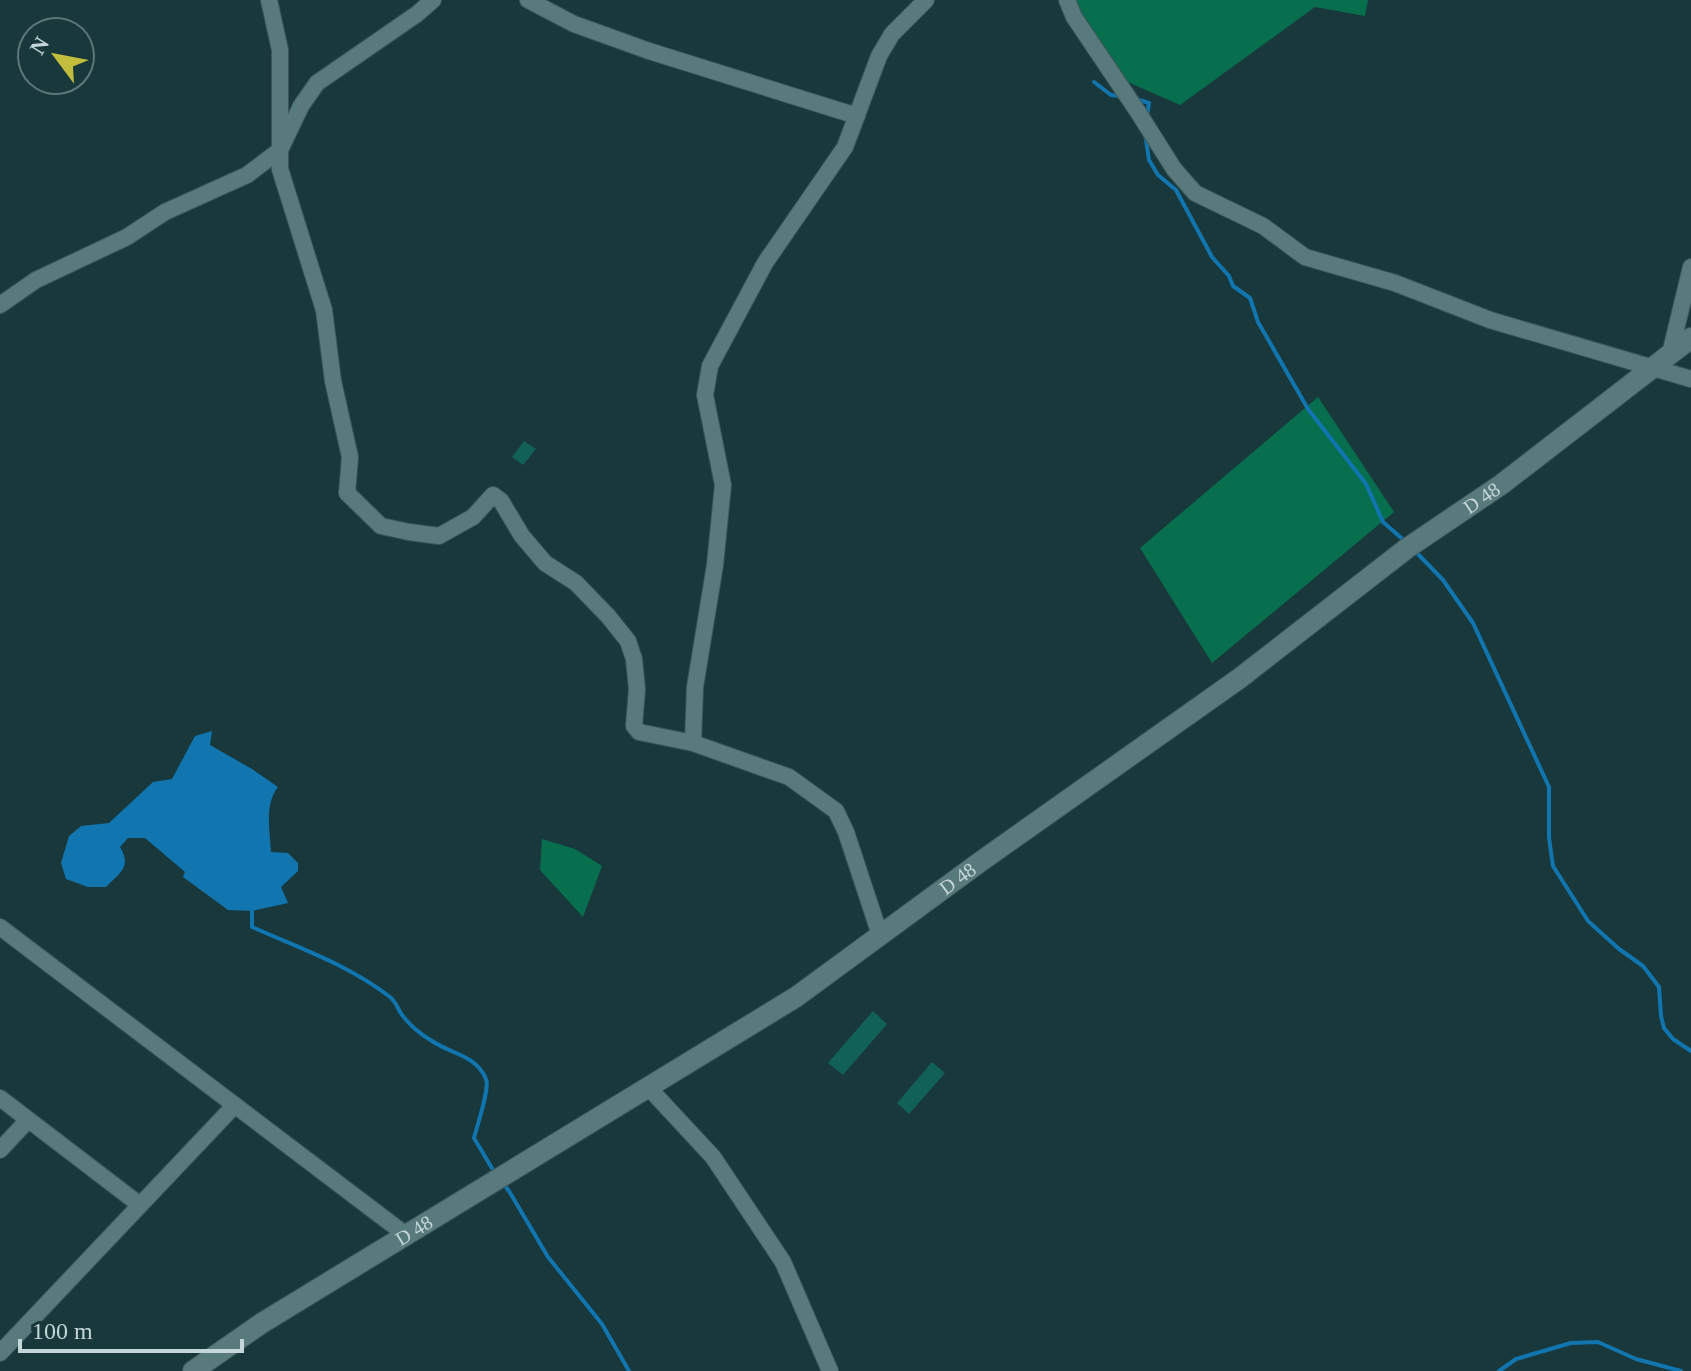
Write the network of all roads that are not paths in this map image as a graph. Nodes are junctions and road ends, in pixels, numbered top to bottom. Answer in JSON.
{"nodes":[{"id":1,"x":269,"y":0,"type":"edge"},
{"id":2,"x":433,"y":0,"type":"edge"},
{"id":3,"x":528,"y":0,"type":"edge"},
{"id":4,"x":926,"y":0,"type":"edge"},
{"id":5,"x":1067,"y":0,"type":"edge"},
{"id":6,"x":857,"y":116,"type":"junction"},
{"id":7,"x":280,"y":150,"type":"junction"},
{"id":8,"x":1691,"y":267,"type":"edge"},
{"id":9,"x":0,"y":305,"type":"edge"},
{"id":10,"x":1691,"y":338,"type":"edge"},
{"id":11,"x":1670,"y":354,"type":"junction"},
{"id":12,"x":1653,"y":367,"type":"junction"},
{"id":13,"x":1691,"y":379,"type":"edge"},
{"id":14,"x":693,"y":743,"type":"junction"},
{"id":15,"x":3,"y":934,"type":"edge"},
{"id":16,"x":880,"y":935,"type":"junction"},
{"id":17,"x":648,"y":1087,"type":"junction"},
{"id":18,"x":0,"y":1098,"type":"edge"},
{"id":19,"x":235,"y":1105,"type":"junction"},
{"id":20,"x":28,"y":1120,"type":"junction"},
{"id":21,"x":0,"y":1150,"type":"edge"},
{"id":22,"x":140,"y":1205,"type":"junction"},
{"id":23,"x":406,"y":1235,"type":"junction"},
{"id":24,"x":0,"y":1353,"type":"edge"},
{"id":25,"x":193,"y":1371,"type":"edge"},
{"id":26,"x":830,"y":1371,"type":"edge"}],
"edges":[{"from":1,"to":7,"type":"street"},
{"from":2,"to":7,"type":"street"},
{"from":3,"to":6,"type":"street"},
{"from":4,"to":6,"type":"street"},
{"from":5,"to":12,"type":"street"},
{"from":6,"to":14,"type":"street"},
{"from":7,"to":9,"type":"street"},
{"from":7,"to":14,"type":"street"},
{"from":8,"to":11,"type":"street"},
{"from":10,"to":11,"type":"street","name":"D 48"},
{"from":11,"to":12,"type":"street","name":"D 48"},
{"from":12,"to":13,"type":"street"},
{"from":12,"to":16,"type":"street","name":"D 48"},
{"from":14,"to":16,"type":"street"},
{"from":15,"to":19,"type":"street"},
{"from":16,"to":17,"type":"street","name":"D 48"},
{"from":17,"to":23,"type":"street","name":"D 48"},
{"from":17,"to":26,"type":"street"},
{"from":18,"to":20,"type":"street"},
{"from":19,"to":22,"type":"street"},
{"from":19,"to":23,"type":"street"},
{"from":20,"to":21,"type":"street"},
{"from":20,"to":22,"type":"street"},
{"from":22,"to":24,"type":"street"},
{"from":23,"to":25,"type":"street","name":"D 48"}]}
